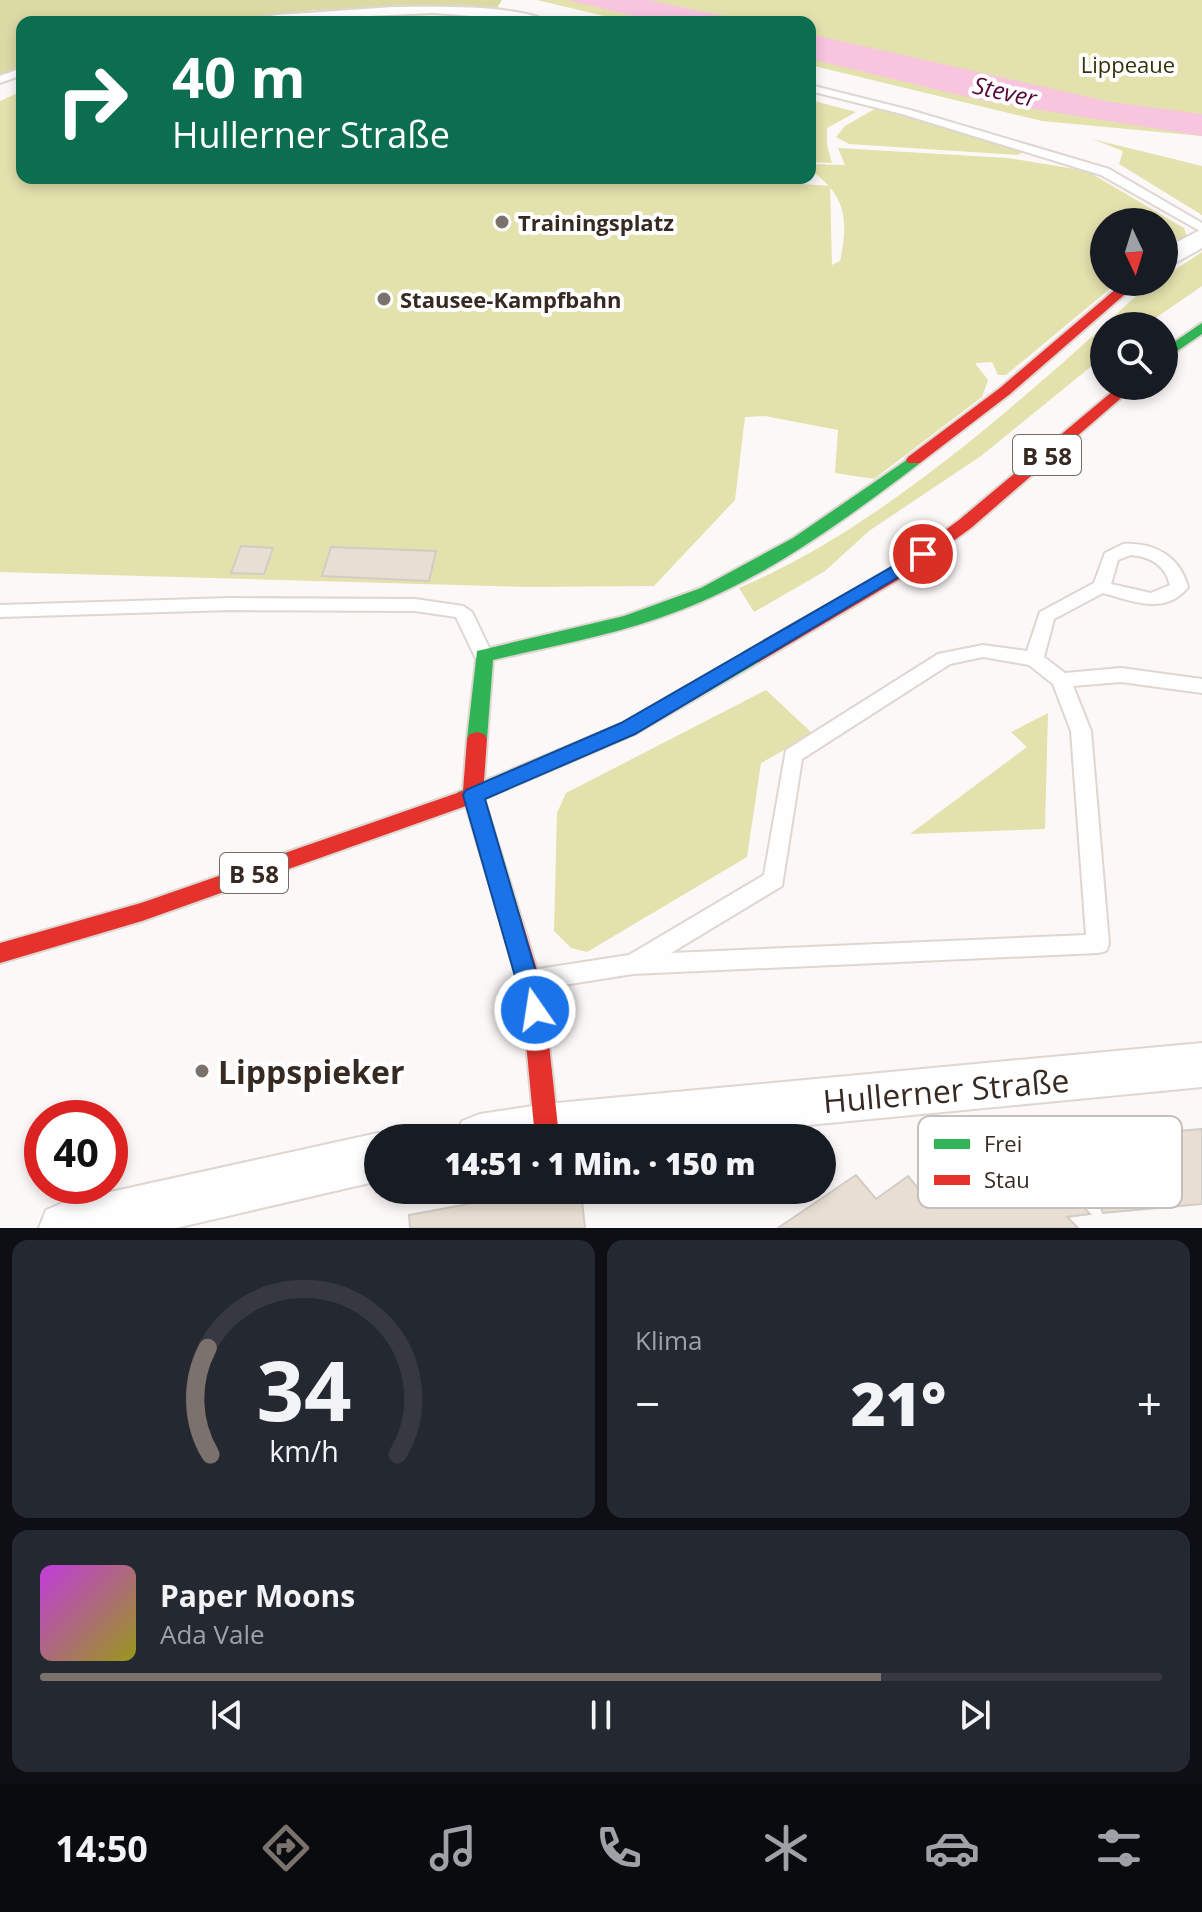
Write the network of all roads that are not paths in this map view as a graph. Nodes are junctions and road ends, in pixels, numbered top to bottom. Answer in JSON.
{"nodes":[{"id":1,"x":308,"y":16,"type":"edge"},
{"id":2,"x":519,"y":16,"type":"edge"},
{"id":3,"x":816,"y":90,"type":"edge"},
{"id":4,"x":1202,"y":228,"type":"edge"},
{"id":5,"x":1202,"y":237,"type":"edge"},
{"id":6,"x":1178,"y":252,"type":"edge"},
{"id":7,"x":1116,"y":296,"type":"edge"},
{"id":8,"x":1202,"y":327,"type":"edge"},
{"id":9,"x":1178,"y":345,"type":"edge"},
{"id":10,"x":1111,"y":400,"type":"edge"},
{"id":11,"x":1101,"y":587,"type":"dead end"},
{"id":12,"x":0,"y":611,"type":"edge"},
{"id":13,"x":484,"y":656,"type":"junction"},
{"id":14,"x":1034,"y":659,"type":"junction"},
{"id":15,"x":1061,"y":680,"type":"junction"},
{"id":16,"x":1202,"y":686,"type":"edge"},
{"id":17,"x":473,"y":795,"type":"junction"},
{"id":18,"x":0,"y":953,"type":"edge"},
{"id":19,"x":633,"y":964,"type":"junction"},
{"id":20,"x":529,"y":981,"type":"junction"},
{"id":21,"x":1202,"y":1065,"type":"edge"},
{"id":22,"x":546,"y":1124,"type":"edge"},
{"id":23,"x":578,"y":1124,"type":"edge"},
{"id":24,"x":364,"y":1160,"type":"edge"},
{"id":25,"x":65,"y":1228,"type":"edge"}],
"edges":[{"from":1,"to":2,"type":"lane"},
{"from":3,"to":4,"type":"lane"},
{"from":5,"to":6,"type":"street"},
{"from":7,"to":13,"type":"street"},
{"from":8,"to":9,"type":"street"},
{"from":10,"to":17,"type":"street","number":"B 58"},
{"from":11,"to":14,"type":"lane"},
{"from":12,"to":13,"type":"lane"},
{"from":13,"to":17,"type":"street"},
{"from":14,"to":15,"type":"lane"},
{"from":14,"to":19,"type":"lane"},
{"from":15,"to":16,"type":"lane"},
{"from":15,"to":19,"type":"lane"},
{"from":17,"to":18,"type":"street","number":"B 58"},
{"from":17,"to":20,"type":"street"},
{"from":19,"to":20,"type":"lane"},
{"from":20,"to":22,"type":"street"},
{"from":21,"to":23,"type":"street","name":"Hullerner Straße"},
{"from":24,"to":25,"type":"street"}]}
